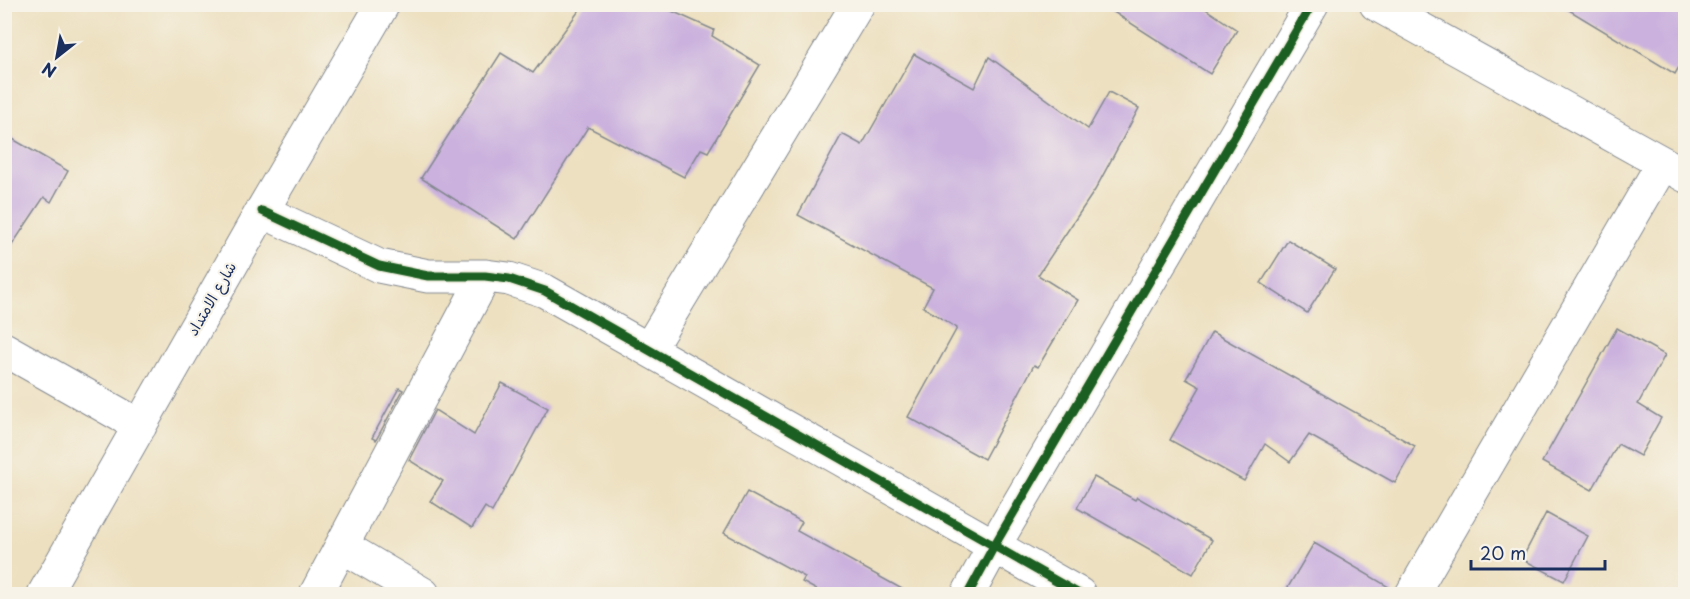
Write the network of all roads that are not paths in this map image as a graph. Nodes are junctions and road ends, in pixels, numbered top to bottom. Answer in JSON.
{"nodes":[{"id":1,"x":383,"y":4,"type":"edge"},
{"id":2,"x":858,"y":4,"type":"edge"},
{"id":3,"x":1312,"y":4,"type":"edge"},
{"id":4,"x":1376,"y":4,"type":"edge"},
{"id":5,"x":1674,"y":169,"type":"edge"},
{"id":6,"x":262,"y":211,"type":"junction"},
{"id":7,"x":485,"y":276,"type":"junction"},
{"id":8,"x":4,"y":349,"type":"edge"},
{"id":9,"x":649,"y":349,"type":"junction"},
{"id":10,"x":140,"y":426,"type":"junction"},
{"id":11,"x":342,"y":546,"type":"junction"},
{"id":12,"x":994,"y":546,"type":"junction"},
{"id":13,"x":44,"y":594,"type":"edge"},
{"id":14,"x":316,"y":594,"type":"edge"},
{"id":15,"x":423,"y":594,"type":"edge"},
{"id":16,"x":968,"y":594,"type":"edge"},
{"id":17,"x":1079,"y":594,"type":"edge"},
{"id":18,"x":1412,"y":594,"type":"edge"}],
"edges":[{"from":1,"to":6,"type":"street","name":"شارع الامتداد"},
{"from":2,"to":9,"type":"street"},
{"from":3,"to":12,"type":"street"},
{"from":4,"to":5,"type":"street"},
{"from":5,"to":18,"type":"street"},
{"from":6,"to":7,"type":"street"},
{"from":6,"to":10,"type":"street","name":"شارع الامتداد"},
{"from":7,"to":9,"type":"street"},
{"from":7,"to":11,"type":"street"},
{"from":8,"to":10,"type":"street"},
{"from":9,"to":12,"type":"street"},
{"from":10,"to":13,"type":"street","name":"شارع الامتداد"},
{"from":11,"to":14,"type":"street"},
{"from":11,"to":15,"type":"street"},
{"from":12,"to":16,"type":"street"},
{"from":12,"to":17,"type":"street"}]}
